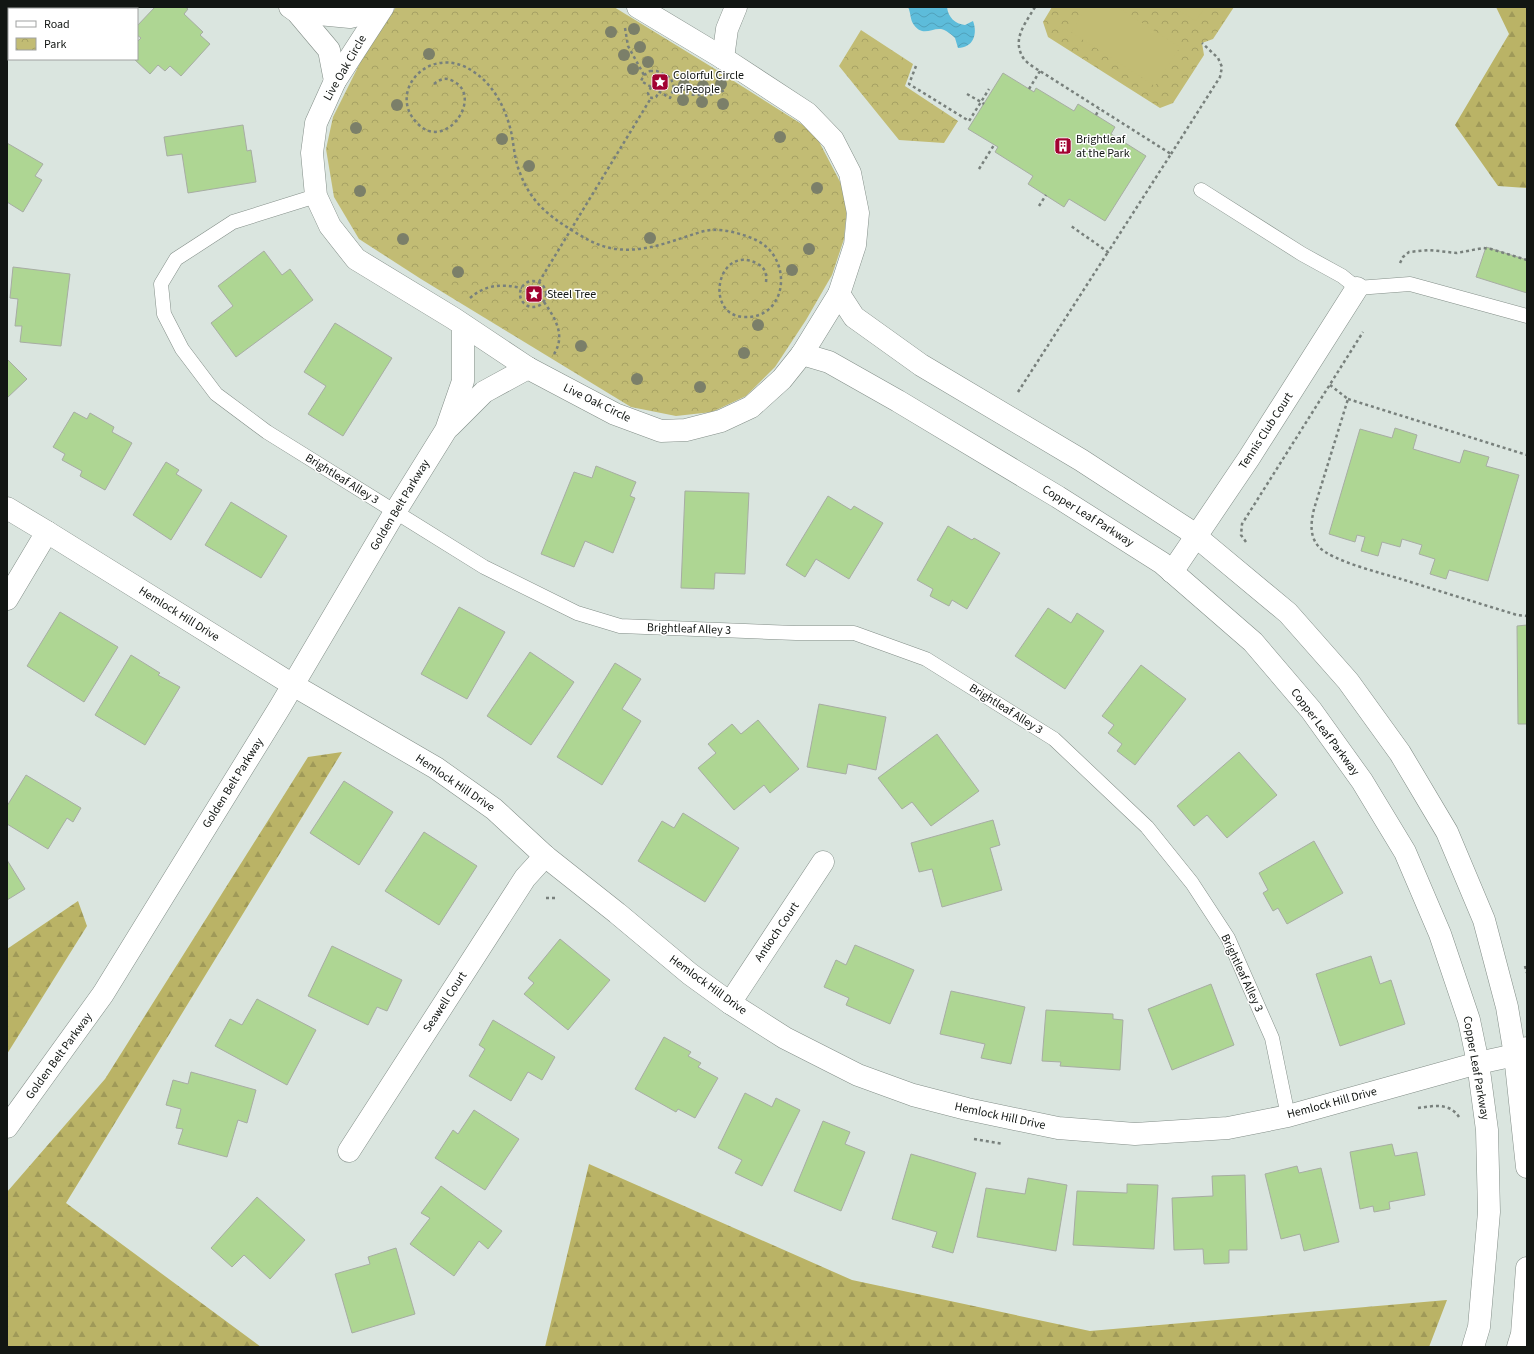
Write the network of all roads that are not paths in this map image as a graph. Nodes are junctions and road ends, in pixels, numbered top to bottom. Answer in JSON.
{"nodes":[{"id":1,"x":736,"y":7,"type":"edge"},
{"id":2,"x":293,"y":9,"type":"edge"},
{"id":3,"x":381,"y":9,"type":"edge"},
{"id":4,"x":648,"y":9,"type":"edge"},
{"id":5,"x":723,"y":58,"type":"junction"},
{"id":6,"x":335,"y":81,"type":"junction"},
{"id":7,"x":1201,"y":190,"type":"dead end"},
{"id":8,"x":316,"y":196,"type":"junction"},
{"id":9,"x":1357,"y":288,"type":"junction"},
{"id":10,"x":839,"y":294,"type":"junction"},
{"id":11,"x":1527,"y":316,"type":"edge"},
{"id":12,"x":463,"y":326,"type":"junction"},
{"id":13,"x":802,"y":354,"type":"junction"},
{"id":14,"x":528,"y":368,"type":"junction"},
{"id":15,"x":446,"y":430,"type":"junction"},
{"id":16,"x":7,"y":508,"type":"edge"},
{"id":17,"x":395,"y":512,"type":"junction"},
{"id":18,"x":47,"y":532,"type":"junction"},
{"id":19,"x":1197,"y":537,"type":"junction"},
{"id":20,"x":1172,"y":572,"type":"junction"},
{"id":21,"x":7,"y":599,"type":"edge"},
{"id":22,"x":293,"y":685,"type":"junction"},
{"id":23,"x":545,"y":856,"type":"junction"},
{"id":24,"x":823,"y":862,"type":"dead end"},
{"id":25,"x":730,"y":1003,"type":"junction"},
{"id":26,"x":1523,"y":1054,"type":"edge"},
{"id":27,"x":1478,"y":1063,"type":"junction"},
{"id":28,"x":1288,"y":1116,"type":"junction"},
{"id":29,"x":7,"y":1127,"type":"edge"},
{"id":30,"x":349,"y":1151,"type":"dead end"},
{"id":31,"x":1527,"y":1167,"type":"edge"},
{"id":32,"x":1527,"y":1268,"type":"edge"},
{"id":33,"x":1473,"y":1347,"type":"edge"},
{"id":34,"x":1518,"y":1347,"type":"edge"}],
"edges":[{"from":1,"to":5,"type":"street"},
{"from":2,"to":3,"type":"street"},
{"from":2,"to":6,"type":"street"},
{"from":3,"to":6,"type":"street","name":"Live Oak Circle"},
{"from":4,"to":5,"type":"street","name":"Live Oak Circle"},
{"from":5,"to":10,"type":"street","name":"Live Oak Circle"},
{"from":6,"to":8,"type":"street","name":"Live Oak Circle"},
{"from":7,"to":9,"type":"lane"},
{"from":8,"to":12,"type":"street","name":"Live Oak Circle"},
{"from":8,"to":17,"type":"lane","name":"Brightleaf Alley 3"},
{"from":9,"to":11,"type":"lane"},
{"from":9,"to":19,"type":"street","name":"Tennis Club Court"},
{"from":10,"to":13,"type":"street","name":"Live Oak Circle"},
{"from":10,"to":19,"type":"street"},
{"from":12,"to":14,"type":"street","name":"Live Oak Circle"},
{"from":12,"to":15,"type":"street","name":"Golden Belt Parkway"},
{"from":13,"to":14,"type":"street","name":"Live Oak Circle"},
{"from":13,"to":20,"type":"street","name":"Copper Leaf Parkway"},
{"from":14,"to":15,"type":"street","name":"Golden Belt Parkway"},
{"from":15,"to":17,"type":"street","name":"Golden Belt Parkway"},
{"from":16,"to":18,"type":"street","name":"Hemlock Hill Drive"},
{"from":17,"to":22,"type":"street","name":"Golden Belt Parkway"},
{"from":17,"to":28,"type":"lane","name":"Brightleaf Alley 3"},
{"from":18,"to":21,"type":"street"},
{"from":18,"to":22,"type":"street","name":"Hemlock Hill Drive"},
{"from":19,"to":20,"type":"street","name":"Tennis Club Court"},
{"from":19,"to":26,"type":"street"},
{"from":20,"to":27,"type":"street","name":"Copper Leaf Parkway"},
{"from":22,"to":23,"type":"street","name":"Hemlock Hill Drive"},
{"from":22,"to":29,"type":"street","name":"Golden Belt Parkway"},
{"from":23,"to":25,"type":"street","name":"Hemlock Hill Drive"},
{"from":23,"to":30,"type":"street","name":"Seawell Court"},
{"from":24,"to":25,"type":"street","name":"Antioch Court"},
{"from":25,"to":28,"type":"street","name":"Hemlock Hill Drive"},
{"from":26,"to":27,"type":"street","name":"Hemlock Hill Drive"},
{"from":26,"to":31,"type":"street"},
{"from":27,"to":28,"type":"street","name":"Hemlock Hill Drive"},
{"from":27,"to":33,"type":"street","name":"Copper Leaf Parkway"},
{"from":32,"to":34,"type":"street"}]}
